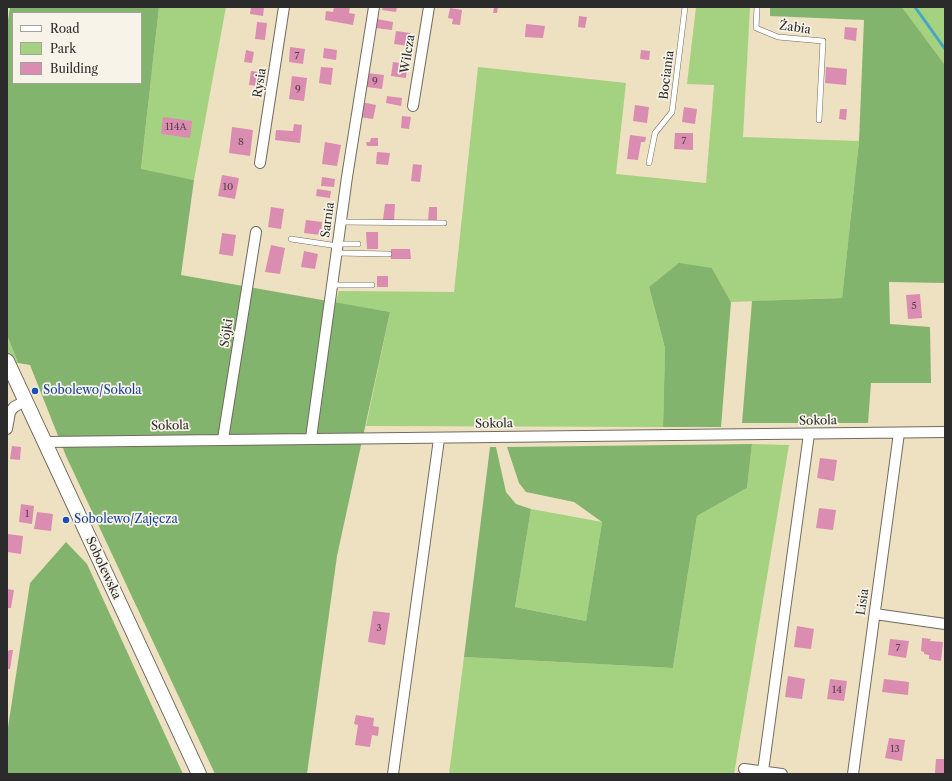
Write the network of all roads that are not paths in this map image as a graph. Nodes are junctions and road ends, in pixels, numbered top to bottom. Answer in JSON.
{"nodes":[{"id":1,"x":284,"y":7,"type":"edge"},
{"id":2,"x":374,"y":7,"type":"edge"},
{"id":3,"x":429,"y":7,"type":"edge"},
{"id":4,"x":685,"y":7,"type":"edge"},
{"id":5,"x":757,"y":7,"type":"edge"},
{"id":6,"x":413,"y":106,"type":"dead end"},
{"id":7,"x":819,"y":120,"type":"dead end"},
{"id":8,"x":260,"y":163,"type":"dead end"},
{"id":9,"x":649,"y":163,"type":"dead end"},
{"id":10,"x":341,"y":222,"type":"junction"},
{"id":11,"x":444,"y":223,"type":"dead end"},
{"id":12,"x":256,"y":232,"type":"dead end"},
{"id":13,"x":291,"y":239,"type":"dead end"},
{"id":14,"x":358,"y":244,"type":"dead end"},
{"id":15,"x":337,"y":248,"type":"junction"},
{"id":16,"x":389,"y":254,"type":"dead end"},
{"id":17,"x":332,"y":285,"type":"junction"},
{"id":18,"x":372,"y":285,"type":"dead end"},
{"id":19,"x":9,"y":370,"type":"edge"},
{"id":20,"x":25,"y":401,"type":"junction"},
{"id":21,"x":7,"y":429,"type":"edge"},
{"id":22,"x":945,"y":432,"type":"edge"},
{"id":23,"x":899,"y":433,"type":"junction"},
{"id":24,"x":809,"y":434,"type":"junction"},
{"id":25,"x":311,"y":438,"type":"junction"},
{"id":26,"x":223,"y":439,"type":"junction"},
{"id":27,"x":439,"y":439,"type":"junction"},
{"id":28,"x":44,"y":442,"type":"junction"},
{"id":29,"x":874,"y":614,"type":"junction"},
{"id":30,"x":945,"y":624,"type":"edge"},
{"id":31,"x":744,"y":769,"type":"dead end"},
{"id":32,"x":763,"y":771,"type":"junction"},
{"id":33,"x":199,"y":774,"type":"edge"},
{"id":34,"x":393,"y":774,"type":"edge"},
{"id":35,"x":782,"y":774,"type":"edge"},
{"id":36,"x":853,"y":774,"type":"edge"}],
"edges":[{"from":1,"to":8,"type":"street","name":"Rysia"},
{"from":2,"to":10,"type":"street","name":"Sarnia"},
{"from":3,"to":6,"type":"street","name":"Wilcza"},
{"from":4,"to":9,"type":"lane","name":"Bociania"},
{"from":5,"to":7,"type":"lane","name":"Żabia"},
{"from":10,"to":11,"type":"lane"},
{"from":10,"to":15,"type":"street","name":"Sarnia"},
{"from":12,"to":26,"type":"street","name":"Sójki"},
{"from":13,"to":15,"type":"lane"},
{"from":14,"to":15,"type":"lane"},
{"from":15,"to":16,"type":"lane"},
{"from":15,"to":17,"type":"street","name":"Sarnia"},
{"from":17,"to":18,"type":"lane"},
{"from":17,"to":25,"type":"street","name":"Sarnia"},
{"from":19,"to":20,"type":"street","name":"Sobolewska"},
{"from":20,"to":21,"type":"street"},
{"from":20,"to":28,"type":"street","name":"Sobolewska"},
{"from":22,"to":23,"type":"street","name":"Sokola"},
{"from":23,"to":24,"type":"street","name":"Sokola"},
{"from":23,"to":29,"type":"street","name":"Lisia"},
{"from":24,"to":27,"type":"street","name":"Sokola"},
{"from":24,"to":32,"type":"street"},
{"from":25,"to":26,"type":"street","name":"Sokola"},
{"from":25,"to":27,"type":"street","name":"Sokola"},
{"from":26,"to":28,"type":"street","name":"Sokola"},
{"from":27,"to":34,"type":"street"},
{"from":28,"to":33,"type":"street","name":"Sobolewska"},
{"from":29,"to":30,"type":"street"},
{"from":29,"to":36,"type":"street","name":"Lisia"},
{"from":31,"to":32,"type":"street"},
{"from":32,"to":35,"type":"street"}]}
